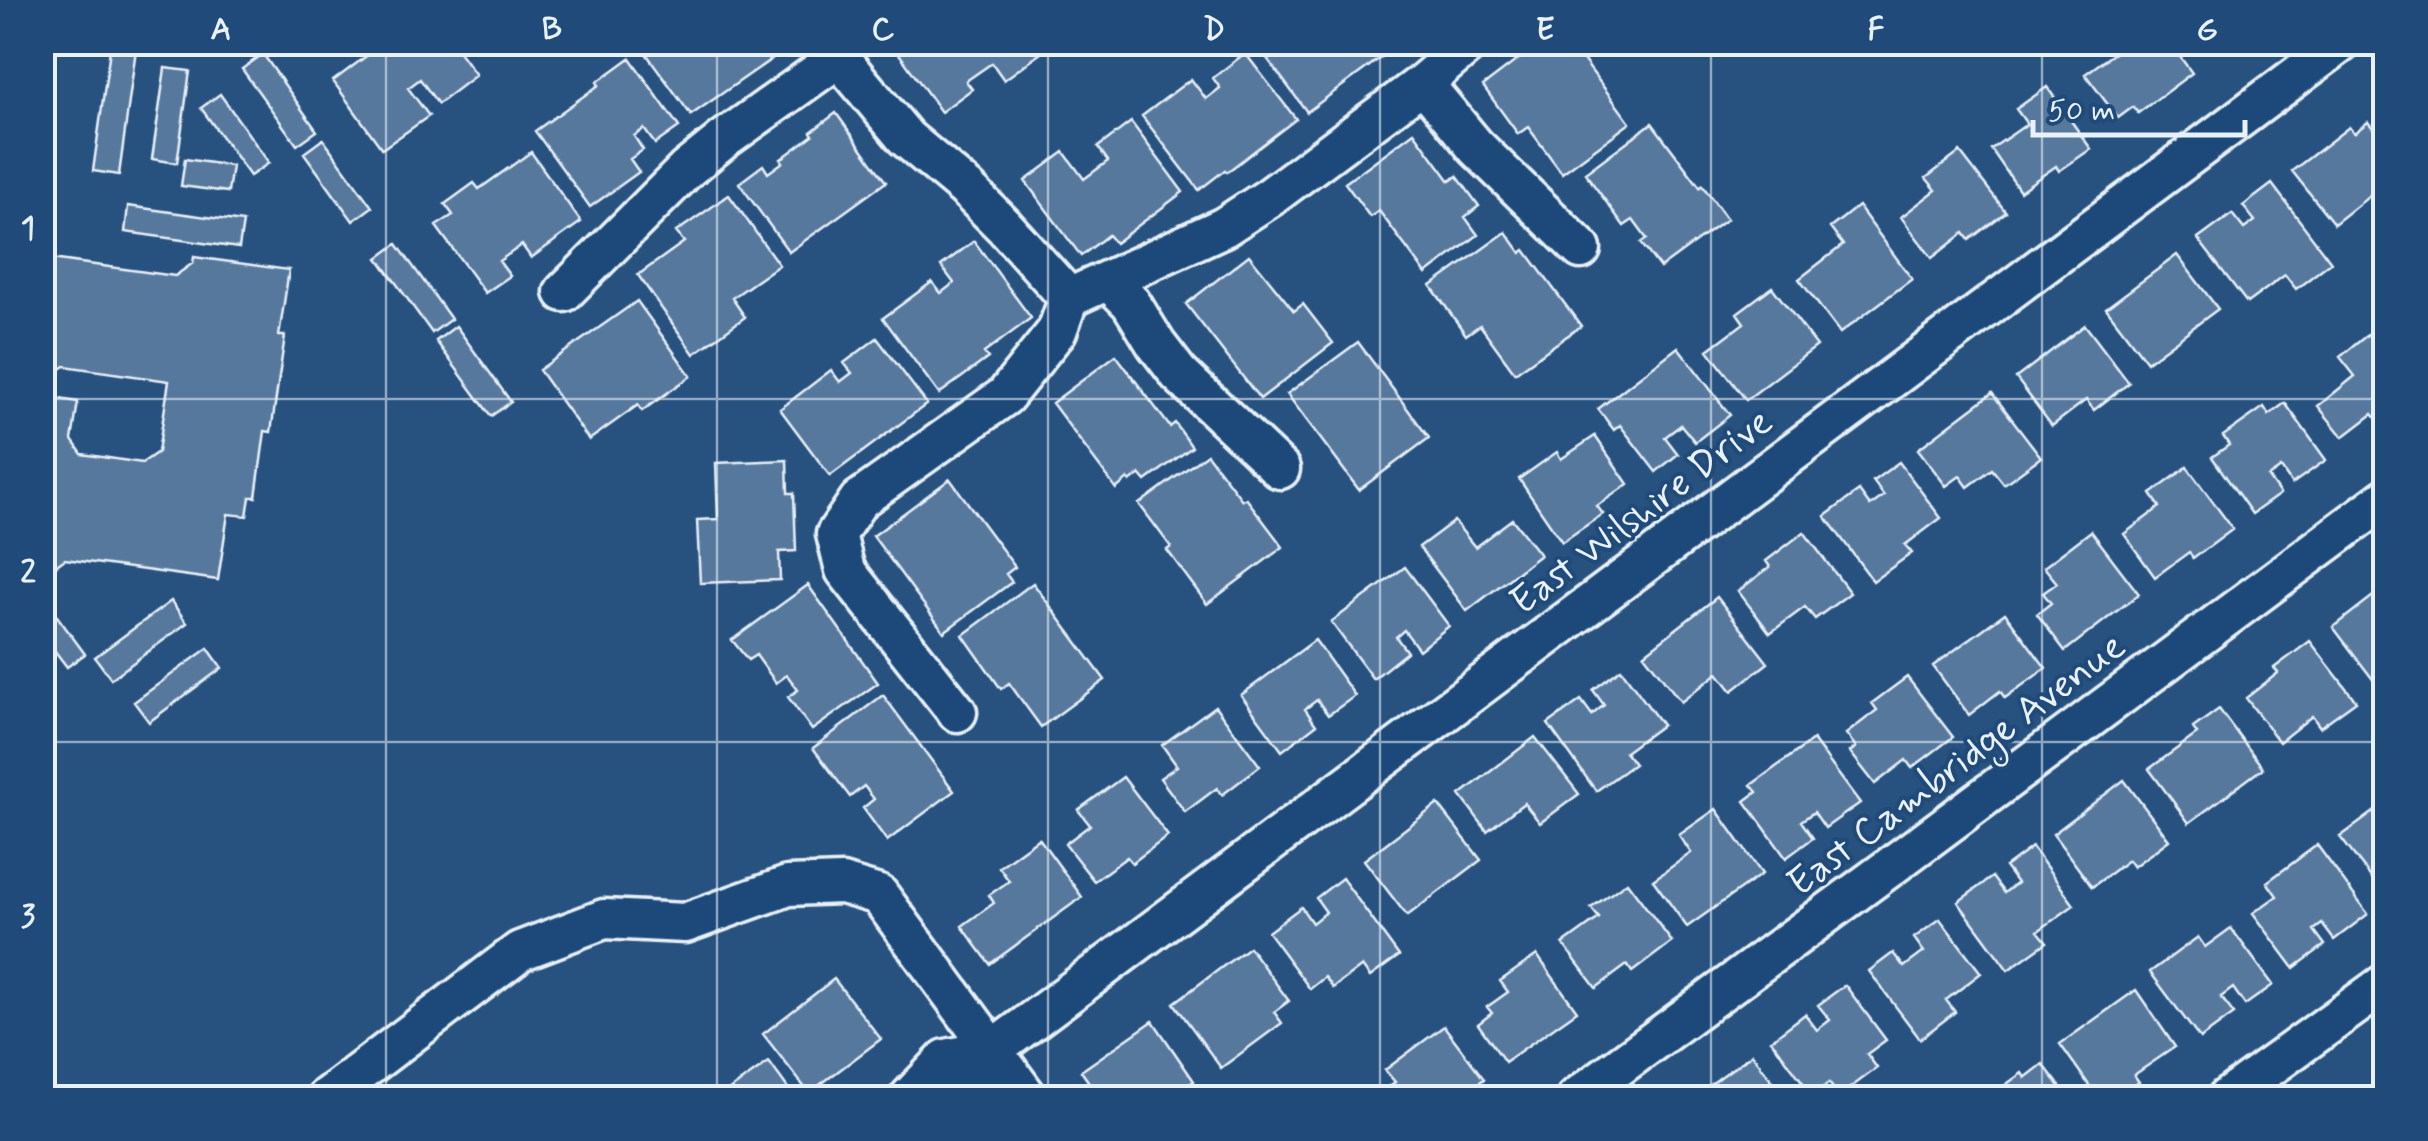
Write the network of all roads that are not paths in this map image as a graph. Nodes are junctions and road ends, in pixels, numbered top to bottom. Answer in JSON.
{"nodes":[{"id":1,"x":1472,"y":42,"type":"edge"},
{"id":2,"x":2342,"y":42,"type":"edge"},
{"id":3,"x":832,"y":50,"type":"edge"},
{"id":4,"x":1424,"y":83,"type":"junction"},
{"id":5,"x":1581,"y":249,"type":"dead end"},
{"id":6,"x":1109,"y":282,"type":"junction"},
{"id":7,"x":564,"y":292,"type":"dead end"},
{"id":8,"x":1069,"y":298,"type":"junction"},
{"id":9,"x":1280,"y":469,"type":"dead end"},
{"id":10,"x":2386,"y":498,"type":"edge"},
{"id":11,"x":957,"y":712,"type":"dead end"},
{"id":12,"x":2386,"y":983,"type":"edge"},
{"id":13,"x":993,"y":1050,"type":"junction"},
{"id":14,"x":326,"y":1098,"type":"edge"},
{"id":15,"x":909,"y":1098,"type":"edge"},
{"id":16,"x":960,"y":1098,"type":"edge"},
{"id":17,"x":1028,"y":1098,"type":"edge"},
{"id":18,"x":1576,"y":1098,"type":"edge"},
{"id":19,"x":2227,"y":1098,"type":"edge"}],
"edges":[{"from":1,"to":4,"type":"street"},
{"from":2,"to":13,"type":"street","name":"East Wilshire Drive"},
{"from":3,"to":7,"type":"street"},
{"from":3,"to":8,"type":"street"},
{"from":4,"to":5,"type":"street"},
{"from":4,"to":6,"type":"street"},
{"from":6,"to":8,"type":"street"},
{"from":6,"to":9,"type":"street"},
{"from":8,"to":11,"type":"street"},
{"from":10,"to":18,"type":"street","name":"East Cambridge Avenue"},
{"from":12,"to":19,"type":"street"},
{"from":13,"to":14,"type":"street"},
{"from":13,"to":15,"type":"street","name":"East Wilshire Drive"},
{"from":13,"to":16,"type":"street","name":"East Wilshire Drive"},
{"from":13,"to":17,"type":"street"}]}
